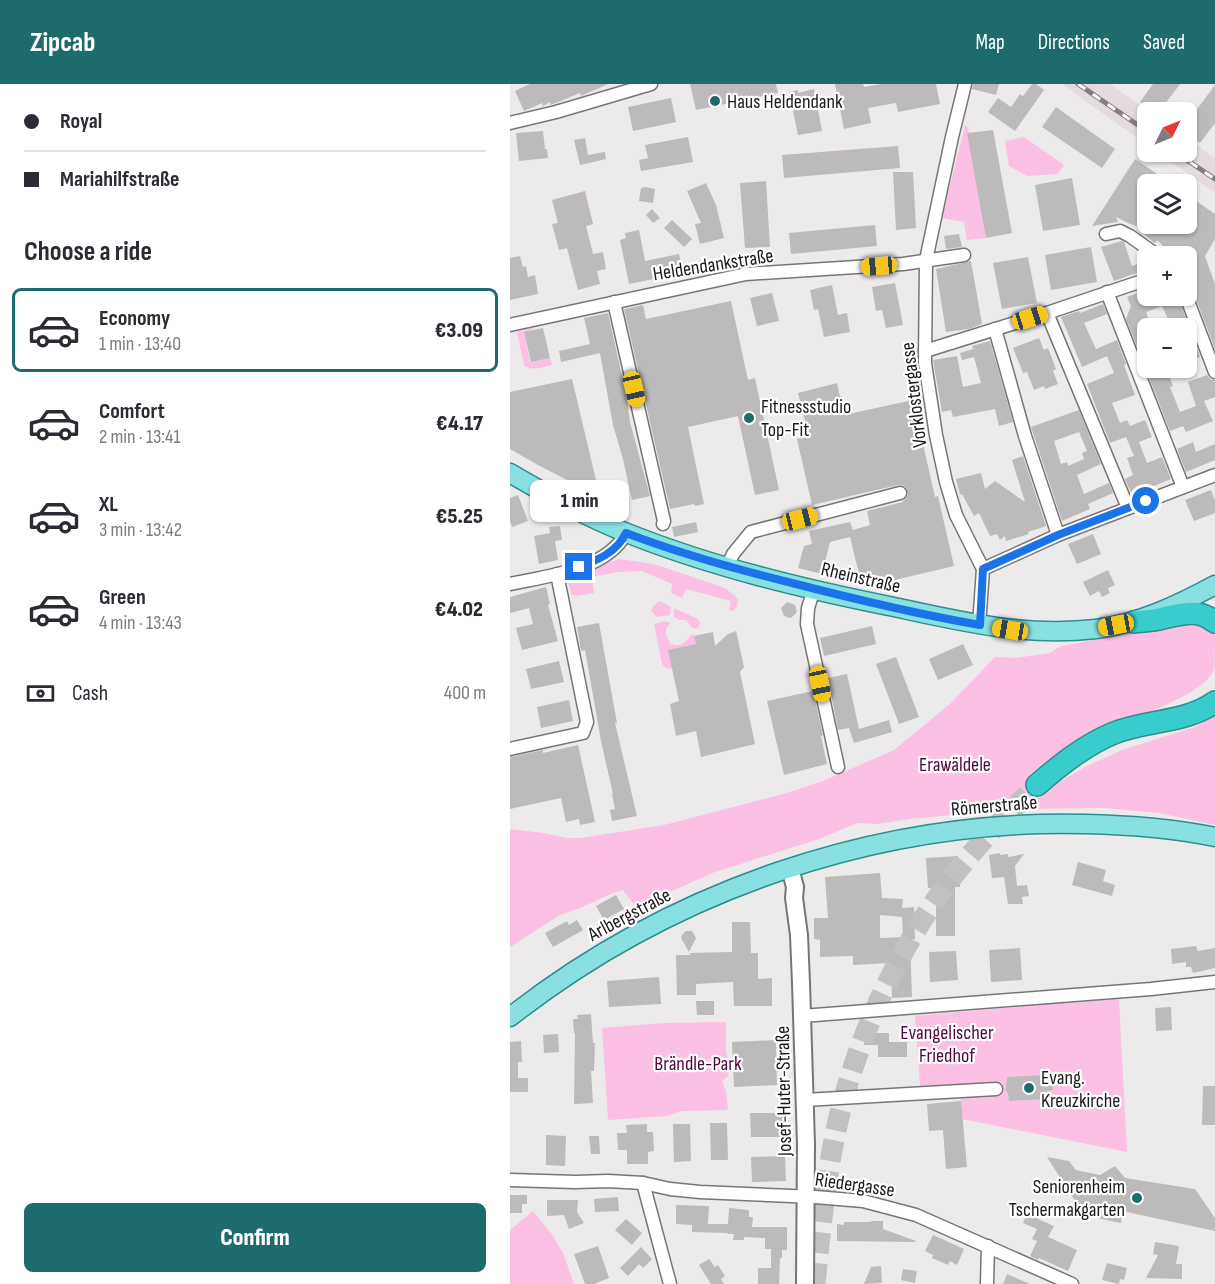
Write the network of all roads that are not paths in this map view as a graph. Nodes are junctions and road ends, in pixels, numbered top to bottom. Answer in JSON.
{"nodes":[{"id":1,"x":651,"y":84,"type":"edge"},
{"id":2,"x":965,"y":84,"type":"edge"},
{"id":3,"x":510,"y":123,"type":"edge"},
{"id":4,"x":1106,"y":234,"type":"dead end"},
{"id":5,"x":1145,"y":246,"type":"edge"},
{"id":6,"x":964,"y":255,"type":"dead end"},
{"id":7,"x":926,"y":260,"type":"junction"},
{"id":8,"x":1137,"y":282,"type":"edge"},
{"id":9,"x":1107,"y":292,"type":"junction"},
{"id":10,"x":614,"y":302,"type":"junction"},
{"id":11,"x":1190,"y":306,"type":"edge"},
{"id":12,"x":1047,"y":313,"type":"junction"},
{"id":13,"x":510,"y":325,"type":"edge"},
{"id":14,"x":995,"y":329,"type":"junction"},
{"id":15,"x":925,"y":351,"type":"junction"},
{"id":16,"x":1215,"y":372,"type":"edge"},
{"id":17,"x":510,"y":473,"type":"edge"},
{"id":18,"x":1215,"y":475,"type":"edge"},
{"id":19,"x":1183,"y":487,"type":"junction"},
{"id":20,"x":900,"y":493,"type":"dead end"},
{"id":21,"x":1128,"y":508,"type":"junction"},
{"id":22,"x":663,"y":524,"type":"dead end"},
{"id":23,"x":626,"y":533,"type":"junction"},
{"id":24,"x":1058,"y":535,"type":"junction"},
{"id":25,"x":727,"y":567,"type":"junction"},
{"id":26,"x":983,"y":569,"type":"junction"},
{"id":27,"x":557,"y":574,"type":"junction"},
{"id":28,"x":510,"y":584,"type":"edge"},
{"id":29,"x":1215,"y":585,"type":"edge"},
{"id":30,"x":814,"y":589,"type":"junction"},
{"id":31,"x":1134,"y":622,"type":"junction"},
{"id":32,"x":1215,"y":622,"type":"edge"},
{"id":33,"x":980,"y":625,"type":"junction"},
{"id":34,"x":1215,"y":686,"type":"edge"},
{"id":35,"x":1215,"y":702,"type":"edge"},
{"id":36,"x":1152,"y":723,"type":"junction"},
{"id":37,"x":510,"y":749,"type":"edge"},
{"id":38,"x":838,"y":767,"type":"dead end"},
{"id":39,"x":1037,"y":785,"type":"tunnel mouth"},
{"id":40,"x":1215,"y":837,"type":"edge"},
{"id":41,"x":785,"y":870,"type":"junction"},
{"id":42,"x":1215,"y":982,"type":"edge"},
{"id":43,"x":510,"y":1017,"type":"edge"},
{"id":44,"x":802,"y":1017,"type":"junction"},
{"id":45,"x":996,"y":1089,"type":"dead end"},
{"id":46,"x":805,"y":1100,"type":"junction"},
{"id":47,"x":510,"y":1180,"type":"edge"},
{"id":48,"x":643,"y":1183,"type":"junction"},
{"id":49,"x":806,"y":1196,"type":"junction"},
{"id":50,"x":988,"y":1246,"type":"junction"},
{"id":51,"x":670,"y":1284,"type":"edge"},
{"id":52,"x":805,"y":1284,"type":"edge"},
{"id":53,"x":987,"y":1284,"type":"edge"},
{"id":54,"x":1072,"y":1284,"type":"edge"}],
"edges":[{"from":1,"to":3,"type":"street"},
{"from":2,"to":7,"type":"street","name":"Vorklostergasse"},
{"from":4,"to":5,"type":"street"},
{"from":6,"to":7,"type":"street","name":"Heldendankstraße"},
{"from":7,"to":10,"type":"street","name":"Heldendankstraße"},
{"from":7,"to":15,"type":"street","name":"Vorklostergasse"},
{"from":8,"to":9,"type":"street"},
{"from":9,"to":12,"type":"street"},
{"from":9,"to":19,"type":"street"},
{"from":10,"to":13,"type":"street","name":"Heldendankstraße"},
{"from":10,"to":22,"type":"street"},
{"from":11,"to":16,"type":"street"},
{"from":12,"to":14,"type":"street"},
{"from":12,"to":21,"type":"street"},
{"from":14,"to":15,"type":"street"},
{"from":14,"to":24,"type":"street"},
{"from":15,"to":26,"type":"street","name":"Vorklostergasse"},
{"from":17,"to":23,"type":"main road","name":"Rheinstraße"},
{"from":18,"to":19,"type":"street"},
{"from":19,"to":21,"type":"street"},
{"from":20,"to":25,"type":"street"},
{"from":21,"to":24,"type":"street"},
{"from":23,"to":25,"type":"main road","name":"Rheinstraße"},
{"from":23,"to":27,"type":"street"},
{"from":24,"to":26,"type":"street"},
{"from":25,"to":30,"type":"main road","name":"Rheinstraße"},
{"from":26,"to":33,"type":"street","name":"Vorklostergasse"},
{"from":27,"to":28,"type":"street"},
{"from":27,"to":37,"type":"street"},
{"from":29,"to":31,"type":"main road","name":"Rheinstraße"},
{"from":30,"to":33,"type":"main road","name":"Rheinstraße"},
{"from":30,"to":38,"type":"street"},
{"from":31,"to":32,"type":"highway"},
{"from":31,"to":33,"type":"main road","name":"Rheinstraße"},
{"from":34,"to":36,"type":"highway"},
{"from":35,"to":36,"type":"highway"},
{"from":36,"to":39,"type":"highway"},
{"from":40,"to":41,"type":"main road","name":"Römerstraße"},
{"from":41,"to":43,"type":"main road","name":"Arlbergstraße"},
{"from":41,"to":44,"type":"main road","name":"Josef-Huter-Straße"},
{"from":42,"to":44,"type":"street"},
{"from":44,"to":46,"type":"main road","name":"Josef-Huter-Straße"},
{"from":45,"to":46,"type":"street"},
{"from":46,"to":49,"type":"main road","name":"Josef-Huter-Straße"},
{"from":47,"to":48,"type":"street","name":"Riedergasse"},
{"from":48,"to":49,"type":"street","name":"Riedergasse"},
{"from":48,"to":51,"type":"street"},
{"from":49,"to":50,"type":"street","name":"Riedergasse"},
{"from":49,"to":52,"type":"main road","name":"Josef-Huter-Straße"},
{"from":50,"to":53,"type":"street"},
{"from":50,"to":54,"type":"street","name":"Riedergasse"}]}
